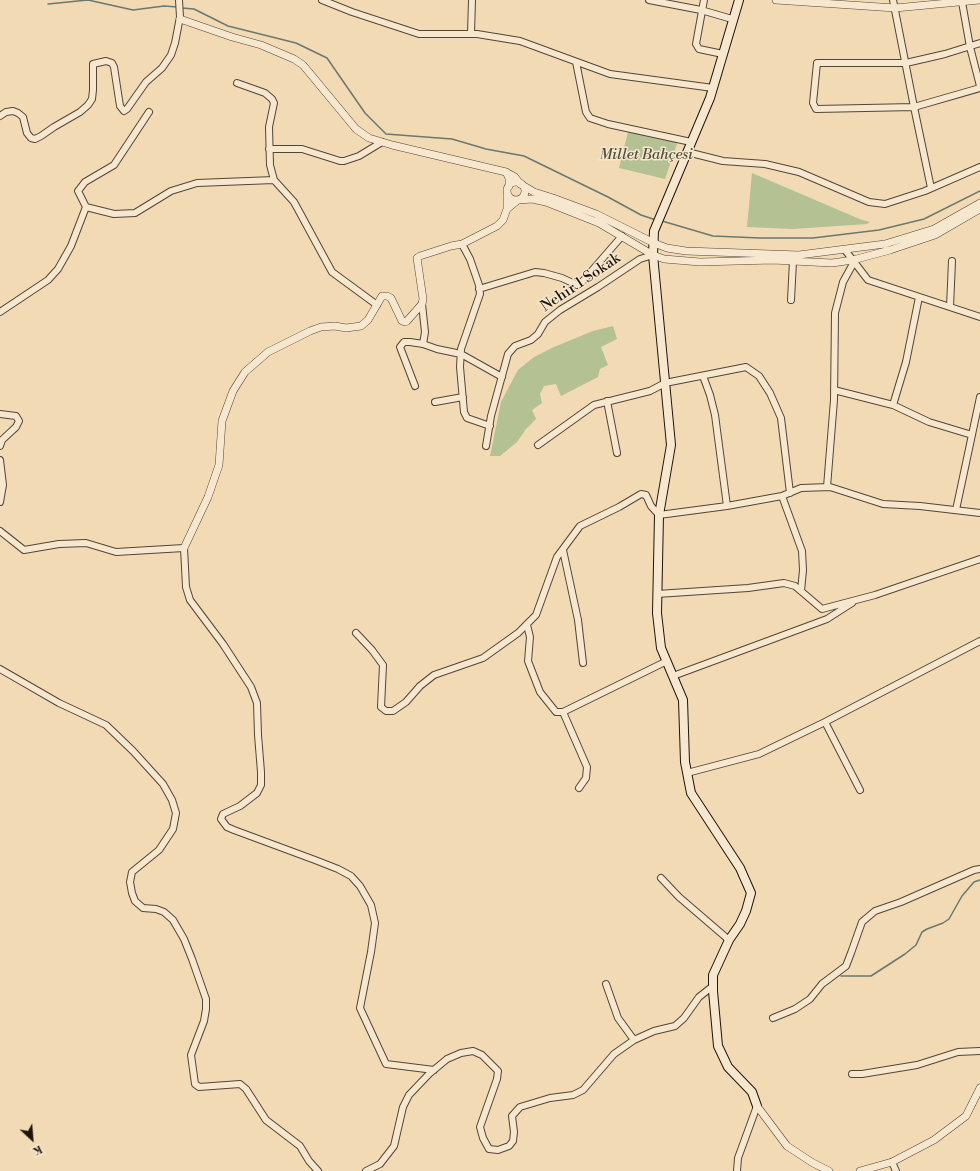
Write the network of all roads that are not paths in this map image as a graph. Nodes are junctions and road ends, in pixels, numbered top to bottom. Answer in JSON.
{"nodes":[{"id":1,"x":179,"y":0,"type":"edge"},
{"id":2,"x":322,"y":0,"type":"edge"},
{"id":3,"x":472,"y":0,"type":"edge"},
{"id":4,"x":649,"y":0,"type":"edge"},
{"id":5,"x":704,"y":0,"type":"edge"},
{"id":6,"x":738,"y":0,"type":"edge"},
{"id":7,"x":776,"y":0,"type":"edge"},
{"id":8,"x":894,"y":0,"type":"edge"},
{"id":9,"x":980,"y":0,"type":"edge"},
{"id":10,"x":966,"y":1,"type":"edge"},
{"id":11,"x":934,"y":2,"type":"edge"},
{"id":12,"x":895,"y":8,"type":"junction"},
{"id":13,"x":701,"y":10,"type":"junction"},
{"id":14,"x":179,"y":16,"type":"junction"},
{"id":15,"x":732,"y":19,"type":"junction"},
{"id":16,"x":471,"y":34,"type":"junction"},
{"id":17,"x":980,"y":43,"type":"edge"},
{"id":18,"x":970,"y":47,"type":"junction"},
{"id":19,"x":723,"y":54,"type":"junction"},
{"id":20,"x":576,"y":62,"type":"junction"},
{"id":21,"x":906,"y":63,"type":"junction"},
{"id":22,"x":238,"y":83,"type":"dead end"},
{"id":23,"x":980,"y":87,"type":"edge"},
{"id":24,"x":713,"y":88,"type":"junction"},
{"id":25,"x":914,"y":107,"type":"junction"},
{"id":26,"x":149,"y":112,"type":"dead end"},
{"id":27,"x":0,"y":116,"type":"edge"},
{"id":28,"x":382,"y":142,"type":"junction"},
{"id":29,"x":691,"y":142,"type":"junction"},
{"id":30,"x":269,"y":149,"type":"junction"},
{"id":31,"x":687,"y":152,"type":"junction"},
{"id":32,"x":980,"y":167,"type":"edge"},
{"id":33,"x":506,"y":172,"type":"junction"},
{"id":34,"x":274,"y":180,"type":"junction"},
{"id":35,"x":521,"y":184,"type":"junction"},
{"id":36,"x":509,"y":186,"type":"junction"},
{"id":37,"x":931,"y":188,"type":"junction"},
{"id":38,"x":507,"y":194,"type":"junction"},
{"id":39,"x":518,"y":200,"type":"junction"},
{"id":40,"x":980,"y":203,"type":"edge"},
{"id":41,"x":86,"y":207,"type":"junction"},
{"id":42,"x":507,"y":209,"type":"junction"},
{"id":43,"x":980,"y":209,"type":"edge"},
{"id":44,"x":622,"y":236,"type":"junction"},
{"id":45,"x":654,"y":243,"type":"junction"},
{"id":46,"x":462,"y":244,"type":"junction"},
{"id":47,"x":845,"y":250,"type":"junction"},
{"id":48,"x":653,"y":255,"type":"junction"},
{"id":49,"x":793,"y":261,"type":"junction"},
{"id":50,"x":853,"y":261,"type":"junction"},
{"id":51,"x":952,"y":261,"type":"dead end"},
{"id":52,"x":479,"y":289,"type":"junction"},
{"id":53,"x":919,"y":296,"type":"junction"},
{"id":54,"x":791,"y":300,"type":"dead end"},
{"id":55,"x":422,"y":304,"type":"junction"},
{"id":56,"x":377,"y":305,"type":"junction"},
{"id":57,"x":950,"y":307,"type":"junction"},
{"id":58,"x":0,"y":312,"type":"edge"},
{"id":59,"x":980,"y":317,"type":"edge"},
{"id":60,"x":423,"y":344,"type":"junction"},
{"id":61,"x":461,"y":354,"type":"junction"},
{"id":62,"x":703,"y":376,"type":"junction"},
{"id":63,"x":502,"y":377,"type":"junction"},
{"id":64,"x":665,"y":383,"type":"junction"},
{"id":65,"x":415,"y":386,"type":"dead end"},
{"id":66,"x":834,"y":390,"type":"junction"},
{"id":67,"x":463,"y":397,"type":"junction"},
{"id":68,"x":980,"y":397,"type":"edge"},
{"id":69,"x":435,"y":402,"type":"dead end"},
{"id":70,"x":607,"y":402,"type":"junction"},
{"id":71,"x":893,"y":405,"type":"junction"},
{"id":72,"x":979,"y":406,"type":"edge"},
{"id":73,"x":0,"y":414,"type":"edge"},
{"id":74,"x":490,"y":426,"type":"junction"},
{"id":75,"x":972,"y":436,"type":"junction"},
{"id":76,"x":538,"y":445,"type":"dead end"},
{"id":77,"x":0,"y":446,"type":"edge"},
{"id":78,"x":486,"y":446,"type":"dead end"},
{"id":79,"x":617,"y":453,"type":"dead end"},
{"id":80,"x":0,"y":460,"type":"edge"},
{"id":81,"x":827,"y":487,"type":"junction"},
{"id":82,"x":790,"y":493,"type":"junction"},
{"id":83,"x":782,"y":496,"type":"junction"},
{"id":84,"x":0,"y":502,"type":"edge"},
{"id":85,"x":727,"y":506,"type":"junction"},
{"id":86,"x":956,"y":510,"type":"junction"},
{"id":87,"x":980,"y":513,"type":"edge"},
{"id":88,"x":659,"y":514,"type":"junction"},
{"id":89,"x":0,"y":531,"type":"edge"},
{"id":90,"x":184,"y":548,"type":"junction"},
{"id":91,"x":562,"y":550,"type":"junction"},
{"id":92,"x":980,"y":559,"type":"edge"},
{"id":93,"x":800,"y":591,"type":"junction"},
{"id":94,"x":657,"y":594,"type":"junction"},
{"id":95,"x":858,"y":600,"type":"junction"},
{"id":96,"x":527,"y":625,"type":"junction"},
{"id":97,"x":356,"y":633,"type":"dead end"},
{"id":98,"x":980,"y":641,"type":"edge"},
{"id":99,"x":666,"y":661,"type":"junction"},
{"id":100,"x":583,"y":663,"type":"dead end"},
{"id":101,"x":0,"y":670,"type":"edge"},
{"id":102,"x":673,"y":676,"type":"junction"},
{"id":103,"x":563,"y":712,"type":"junction"},
{"id":104,"x":825,"y":722,"type":"junction"},
{"id":105,"x":687,"y":773,"type":"junction"},
{"id":106,"x":579,"y":788,"type":"dead end"},
{"id":107,"x":860,"y":790,"type":"dead end"},
{"id":108,"x":980,"y":869,"type":"edge"},
{"id":109,"x":661,"y":878,"type":"dead end"},
{"id":110,"x":729,"y":940,"type":"junction"},
{"id":111,"x":606,"y":984,"type":"dead end"},
{"id":112,"x":713,"y":986,"type":"junction"},
{"id":113,"x":773,"y":1018,"type":"dead end"},
{"id":114,"x":634,"y":1040,"type":"junction"},
{"id":115,"x":980,"y":1051,"type":"edge"},
{"id":116,"x":434,"y":1070,"type":"junction"},
{"id":117,"x":852,"y":1074,"type":"dead end"},
{"id":118,"x":980,"y":1091,"type":"edge"},
{"id":119,"x":757,"y":1106,"type":"junction"},
{"id":120,"x":892,"y":1162,"type":"junction"},
{"id":121,"x":318,"y":1171,"type":"edge"},
{"id":122,"x":366,"y":1171,"type":"edge"},
{"id":123,"x":738,"y":1171,"type":"edge"},
{"id":124,"x":829,"y":1171,"type":"edge"},
{"id":125,"x":860,"y":1171,"type":"edge"},
{"id":126,"x":896,"y":1171,"type":"edge"}],
"edges":[{"from":1,"to":14,"type":"street"},
{"from":2,"to":16,"type":"street"},
{"from":3,"to":16,"type":"street"},
{"from":4,"to":13,"type":"street"},
{"from":5,"to":13,"type":"street"},
{"from":6,"to":15,"type":"main road"},
{"from":7,"to":12,"type":"street"},
{"from":8,"to":12,"type":"street"},
{"from":9,"to":10,"type":"street"},
{"from":10,"to":11,"type":"street"},
{"from":10,"to":18,"type":"street"},
{"from":11,"to":12,"type":"street"},
{"from":12,"to":21,"type":"street"},
{"from":13,"to":15,"type":"street"},
{"from":13,"to":19,"type":"street"},
{"from":14,"to":27,"type":"street"},
{"from":14,"to":28,"type":"street"},
{"from":15,"to":19,"type":"main road"},
{"from":16,"to":20,"type":"street"},
{"from":17,"to":18,"type":"street"},
{"from":18,"to":21,"type":"street"},
{"from":18,"to":23,"type":"street"},
{"from":19,"to":24,"type":"main road"},
{"from":20,"to":24,"type":"street"},
{"from":20,"to":29,"type":"street"},
{"from":21,"to":25,"type":"street"},
{"from":21,"to":25,"type":"street"},
{"from":22,"to":30,"type":"street"},
{"from":23,"to":25,"type":"street"},
{"from":24,"to":29,"type":"main road"},
{"from":25,"to":37,"type":"street"},
{"from":26,"to":41,"type":"street"},
{"from":28,"to":30,"type":"street"},
{"from":28,"to":33,"type":"street"},
{"from":29,"to":31,"type":"main road"},
{"from":30,"to":34,"type":"street"},
{"from":31,"to":37,"type":"street"},
{"from":31,"to":45,"type":"main road"},
{"from":32,"to":37,"type":"street"},
{"from":33,"to":35,"type":"street"},
{"from":33,"to":36,"type":"street"},
{"from":34,"to":41,"type":"street"},
{"from":34,"to":56,"type":"street"},
{"from":35,"to":36,"type":"street"},
{"from":35,"to":39,"type":"street"},
{"from":35,"to":45,"type":"street"},
{"from":36,"to":38,"type":"street"},
{"from":38,"to":39,"type":"street"},
{"from":38,"to":42,"type":"street"},
{"from":39,"to":42,"type":"street"},
{"from":39,"to":44,"type":"street"},
{"from":40,"to":47,"type":"street"},
{"from":41,"to":58,"type":"street"},
{"from":42,"to":46,"type":"street"},
{"from":43,"to":50,"type":"street"},
{"from":44,"to":48,"type":"street"},
{"from":44,"to":52,"type":"street"},
{"from":45,"to":47,"type":"street"},
{"from":45,"to":48,"type":"main road"},
{"from":46,"to":52,"type":"street"},
{"from":46,"to":55,"type":"street"},
{"from":47,"to":50,"type":"street"},
{"from":48,"to":49,"type":"street"},
{"from":48,"to":63,"type":"street","name":"Nehir 1 Sokak"},
{"from":48,"to":64,"type":"main road"},
{"from":49,"to":50,"type":"street"},
{"from":49,"to":54,"type":"street"},
{"from":50,"to":53,"type":"street"},
{"from":50,"to":66,"type":"street"},
{"from":51,"to":57,"type":"street"},
{"from":52,"to":61,"type":"street"},
{"from":53,"to":57,"type":"street"},
{"from":53,"to":71,"type":"street"},
{"from":55,"to":56,"type":"street"},
{"from":55,"to":60,"type":"street"},
{"from":56,"to":90,"type":"street"},
{"from":57,"to":59,"type":"street"},
{"from":60,"to":61,"type":"street"},
{"from":60,"to":65,"type":"street"},
{"from":61,"to":63,"type":"street"},
{"from":61,"to":67,"type":"street"},
{"from":62,"to":64,"type":"street"},
{"from":62,"to":82,"type":"street"},
{"from":62,"to":85,"type":"street"},
{"from":63,"to":74,"type":"street","name":"Nehir 1 Sokak"},
{"from":64,"to":70,"type":"street"},
{"from":64,"to":88,"type":"main road"},
{"from":66,"to":71,"type":"street"},
{"from":66,"to":81,"type":"street"},
{"from":67,"to":69,"type":"street"},
{"from":67,"to":74,"type":"street"},
{"from":68,"to":72,"type":"street"},
{"from":70,"to":76,"type":"street"},
{"from":70,"to":79,"type":"street"},
{"from":71,"to":75,"type":"street"},
{"from":72,"to":75,"type":"street"},
{"from":73,"to":77,"type":"street"},
{"from":74,"to":78,"type":"street","name":"Nehir 1 Sokak"},
{"from":75,"to":86,"type":"street"},
{"from":80,"to":84,"type":"street"},
{"from":81,"to":82,"type":"street"},
{"from":81,"to":86,"type":"street"},
{"from":82,"to":83,"type":"street"},
{"from":83,"to":85,"type":"street"},
{"from":83,"to":93,"type":"street"},
{"from":85,"to":88,"type":"street"},
{"from":86,"to":87,"type":"street"},
{"from":88,"to":91,"type":"street"},
{"from":88,"to":94,"type":"main road"},
{"from":89,"to":90,"type":"street"},
{"from":90,"to":116,"type":"street"},
{"from":91,"to":96,"type":"street"},
{"from":91,"to":100,"type":"street"},
{"from":92,"to":95,"type":"street"},
{"from":93,"to":94,"type":"street"},
{"from":93,"to":95,"type":"street"},
{"from":94,"to":99,"type":"main road"},
{"from":95,"to":102,"type":"street"},
{"from":96,"to":97,"type":"street"},
{"from":96,"to":103,"type":"street"},
{"from":98,"to":104,"type":"street"},
{"from":99,"to":102,"type":"main road"},
{"from":99,"to":103,"type":"street"},
{"from":101,"to":121,"type":"street"},
{"from":102,"to":105,"type":"main road"},
{"from":103,"to":106,"type":"street"},
{"from":104,"to":105,"type":"street"},
{"from":104,"to":107,"type":"street"},
{"from":105,"to":110,"type":"main road"},
{"from":108,"to":113,"type":"street"},
{"from":109,"to":110,"type":"street"},
{"from":110,"to":112,"type":"main road"},
{"from":111,"to":114,"type":"street"},
{"from":112,"to":114,"type":"street"},
{"from":112,"to":119,"type":"main road"},
{"from":114,"to":116,"type":"street"},
{"from":115,"to":117,"type":"street"},
{"from":116,"to":122,"type":"street"},
{"from":118,"to":120,"type":"street"},
{"from":119,"to":123,"type":"street"},
{"from":119,"to":124,"type":"street"},
{"from":120,"to":125,"type":"street"},
{"from":120,"to":126,"type":"street"}]}
